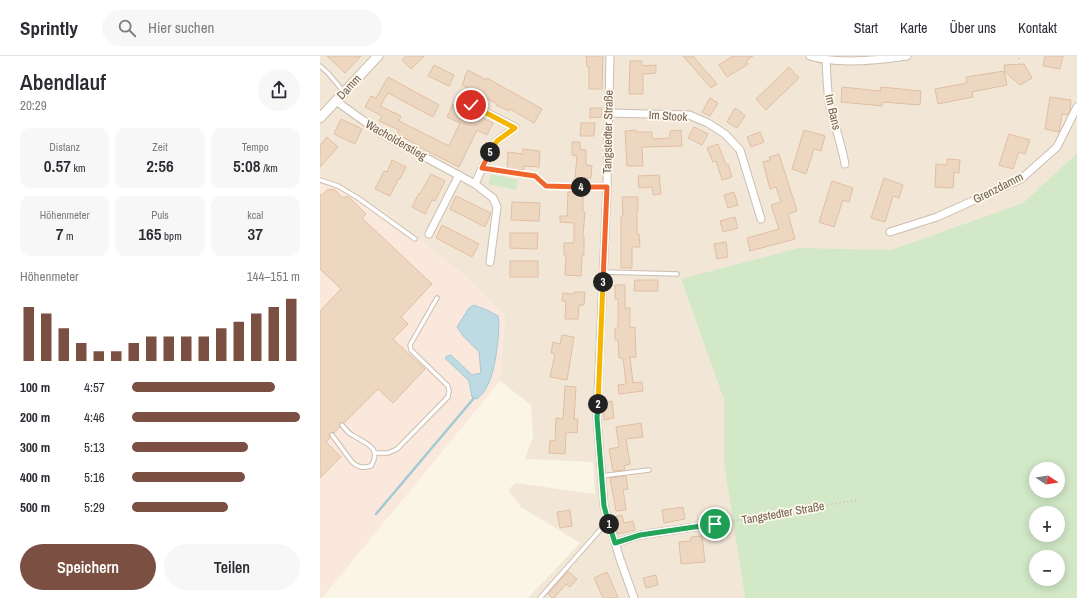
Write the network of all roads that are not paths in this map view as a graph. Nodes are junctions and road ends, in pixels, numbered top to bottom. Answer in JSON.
{"nodes":[{"id":1,"x":378,"y":56,"type":"edge"},
{"id":2,"x":610,"y":56,"type":"edge"},
{"id":3,"x":810,"y":56,"type":"edge"},
{"id":4,"x":907,"y":56,"type":"edge"},
{"id":5,"x":826,"y":60,"type":"junction"},
{"id":6,"x":320,"y":66,"type":"edge"},
{"id":7,"x":344,"y":92,"type":"junction"},
{"id":8,"x":336,"y":101,"type":"junction"},
{"id":9,"x":471,"y":105,"type":"dead end"},
{"id":10,"x":1077,"y":106,"type":"edge"},
{"id":11,"x":608,"y":113,"type":"junction"},
{"id":12,"x":320,"y":118,"type":"edge"},
{"id":13,"x":844,"y":164,"type":"dead end"},
{"id":14,"x":459,"y":175,"type":"junction"},
{"id":15,"x":320,"y":180,"type":"edge"},
{"id":16,"x":475,"y":184,"type":"junction"},
{"id":17,"x":762,"y":218,"type":"dead end"},
{"id":18,"x":890,"y":232,"type":"dead end"},
{"id":19,"x":428,"y":234,"type":"dead end"},
{"id":20,"x":415,"y":239,"type":"dead end"},
{"id":21,"x":490,"y":262,"type":"dead end"},
{"id":22,"x":604,"y":272,"type":"junction"},
{"id":23,"x":677,"y":274,"type":"dead end"},
{"id":24,"x":437,"y":298,"type":"dead end"},
{"id":25,"x":342,"y":425,"type":"dead end"},
{"id":26,"x":332,"y":435,"type":"dead end"},
{"id":27,"x":375,"y":453,"type":"junction"},
{"id":28,"x":649,"y":470,"type":"dead end"},
{"id":29,"x":602,"y":476,"type":"junction"},
{"id":30,"x":608,"y":521,"type":"junction"},
{"id":31,"x":715,"y":524,"type":"road end"},
{"id":32,"x":615,"y":543,"type":"junction"},
{"id":33,"x":540,"y":598,"type":"edge"},
{"id":34,"x":634,"y":598,"type":"edge"}],
"edges":[{"from":1,"to":7,"type":"main road","name":"Damm"},
{"from":2,"to":11,"type":"street","name":"Tangstedter Straße"},
{"from":3,"to":5,"type":"street"},
{"from":4,"to":5,"type":"street"},
{"from":5,"to":13,"type":"street","name":"Im Bans"},
{"from":6,"to":7,"type":"lane"},
{"from":7,"to":8,"type":"main road","name":"Damm"},
{"from":8,"to":12,"type":"main road","name":"Damm"},
{"from":8,"to":14,"type":"street","name":"Wacholderstieg"},
{"from":9,"to":16,"type":"street"},
{"from":10,"to":18,"type":"street","name":"Grenzdamm"},
{"from":11,"to":17,"type":"street","name":"Im Stook"},
{"from":11,"to":22,"type":"street","name":"Tangstedter Straße"},
{"from":14,"to":16,"type":"street","name":"Wacholderstieg"},
{"from":14,"to":19,"type":"street"},
{"from":15,"to":20,"type":"lane"},
{"from":16,"to":21,"type":"street","name":"Wacholderstieg"},
{"from":22,"to":23,"type":"lane"},
{"from":22,"to":29,"type":"street","name":"Tangstedter Straße"},
{"from":24,"to":27,"type":"lane"},
{"from":25,"to":27,"type":"lane"},
{"from":26,"to":27,"type":"lane"},
{"from":28,"to":29,"type":"lane"},
{"from":29,"to":30,"type":"street","name":"Tangstedter Straße"},
{"from":30,"to":32,"type":"street","name":"Tangstedter Straße"},
{"from":30,"to":33,"type":"lane"},
{"from":31,"to":32,"type":"street"},
{"from":32,"to":34,"type":"street","name":"Tangstedter Straße"}]}
